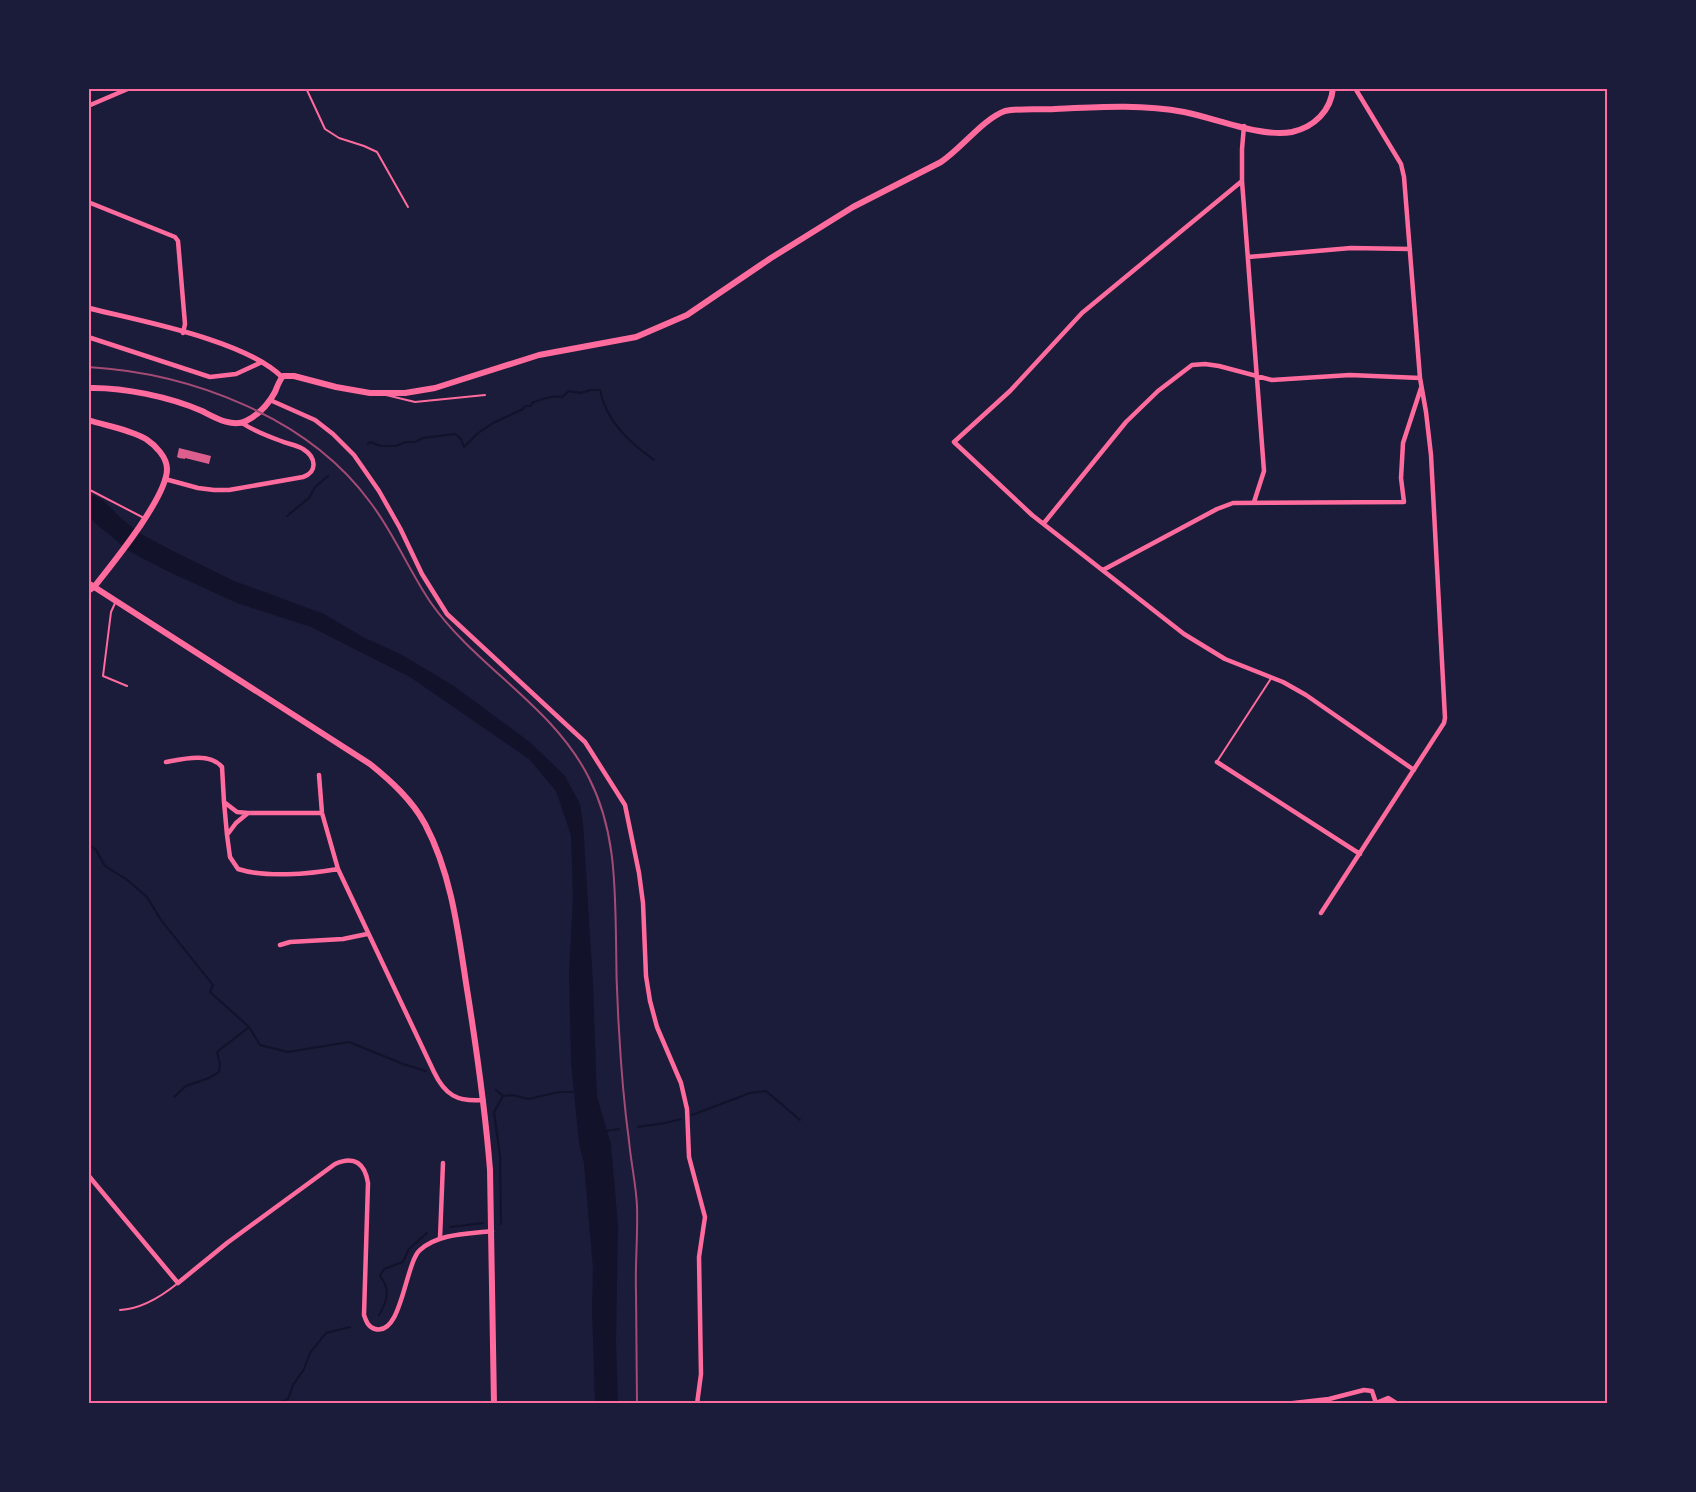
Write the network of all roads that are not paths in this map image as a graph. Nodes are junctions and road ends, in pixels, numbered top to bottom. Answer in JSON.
{"nodes":[{"id":1,"x":130,"y":88,"type":"edge"},
{"id":2,"x":306,"y":88,"type":"edge"},
{"id":3,"x":1333,"y":88,"type":"edge"},
{"id":4,"x":1355,"y":88,"type":"edge"},
{"id":5,"x":88,"y":106,"type":"edge"},
{"id":6,"x":1244,"y":126,"type":"junction"},
{"id":7,"x":1242,"y":181,"type":"junction"},
{"id":8,"x":88,"y":202,"type":"edge"},
{"id":9,"x":408,"y":207,"type":"dead end"},
{"id":10,"x":1410,"y":249,"type":"junction"},
{"id":11,"x":1248,"y":257,"type":"junction"},
{"id":12,"x":88,"y":308,"type":"edge"},
{"id":13,"x":183,"y":333,"type":"junction"},
{"id":14,"x":88,"y":337,"type":"edge"},
{"id":15,"x":262,"y":362,"type":"junction"},
{"id":16,"x":1256,"y":375,"type":"junction"},
{"id":17,"x":282,"y":377,"type":"junction"},
{"id":18,"x":1420,"y":378,"type":"junction"},
{"id":19,"x":1421,"y":386,"type":"junction"},
{"id":20,"x":88,"y":388,"type":"edge"},
{"id":21,"x":384,"y":393,"type":"junction"},
{"id":22,"x":485,"y":395,"type":"dead end"},
{"id":23,"x":268,"y":403,"type":"junction"},
{"id":24,"x":88,"y":420,"type":"edge"},
{"id":25,"x":245,"y":422,"type":"junction"},
{"id":26,"x":165,"y":479,"type":"junction"},
{"id":27,"x":88,"y":489,"type":"edge"},
{"id":28,"x":1254,"y":502,"type":"junction"},
{"id":29,"x":144,"y":518,"type":"junction"},
{"id":30,"x":1044,"y":523,"type":"junction"},
{"id":31,"x":1103,"y":570,"type":"junction"},
{"id":32,"x":90,"y":587,"type":"edge"},
{"id":33,"x":116,"y":600,"type":"junction"},
{"id":34,"x":1272,"y":677,"type":"junction"},
{"id":35,"x":127,"y":686,"type":"dead end"},
{"id":36,"x":166,"y":762,"type":"dead end"},
{"id":37,"x":1217,"y":762,"type":"joint"},
{"id":38,"x":1414,"y":770,"type":"junction"},
{"id":39,"x":319,"y":775,"type":"dead end"},
{"id":40,"x":224,"y":802,"type":"junction"},
{"id":41,"x":248,"y":813,"type":"junction"},
{"id":42,"x":322,"y":813,"type":"junction"},
{"id":43,"x":227,"y":835,"type":"junction"},
{"id":44,"x":1360,"y":854,"type":"junction"},
{"id":45,"x":338,"y":869,"type":"junction"},
{"id":46,"x":1321,"y":913,"type":"dead end"},
{"id":47,"x":367,"y":934,"type":"junction"},
{"id":48,"x":280,"y":945,"type":"dead end"},
{"id":49,"x":483,"y":1101,"type":"junction"},
{"id":50,"x":443,"y":1163,"type":"dead end"},
{"id":51,"x":88,"y":1175,"type":"edge"},
{"id":52,"x":492,"y":1231,"type":"junction"},
{"id":53,"x":440,"y":1238,"type":"junction"},
{"id":54,"x":178,"y":1283,"type":"junction"},
{"id":55,"x":120,"y":1310,"type":"dead end"},
{"id":56,"x":1396,"y":1402,"type":"edge"},
{"id":57,"x":1375,"y":1403,"type":"edge"},
{"id":58,"x":494,"y":1404,"type":"edge"},
{"id":59,"x":697,"y":1404,"type":"edge"},
{"id":60,"x":1285,"y":1404,"type":"edge"}],
"edges":[{"from":1,"to":5,"type":"street"},
{"from":2,"to":9,"type":"lane"},
{"from":3,"to":6,"type":"main road"},
{"from":4,"to":10,"type":"street"},
{"from":6,"to":7,"type":"street"},
{"from":6,"to":21,"type":"main road"},
{"from":7,"to":11,"type":"street"},
{"from":7,"to":30,"type":"street"},
{"from":8,"to":13,"type":"street"},
{"from":10,"to":11,"type":"street"},
{"from":10,"to":18,"type":"street"},
{"from":11,"to":16,"type":"street"},
{"from":12,"to":13,"type":"street"},
{"from":13,"to":15,"type":"street"},
{"from":14,"to":15,"type":"street"},
{"from":15,"to":17,"type":"street"},
{"from":16,"to":18,"type":"street"},
{"from":16,"to":28,"type":"street"},
{"from":16,"to":30,"type":"street"},
{"from":17,"to":21,"type":"main road"},
{"from":17,"to":23,"type":"main road"},
{"from":18,"to":19,"type":"street"},
{"from":19,"to":28,"type":"street"},
{"from":19,"to":38,"type":"street"},
{"from":20,"to":25,"type":"main road"},
{"from":21,"to":22,"type":"lane"},
{"from":23,"to":25,"type":"main road"},
{"from":23,"to":59,"type":"street"},
{"from":24,"to":26,"type":"main road"},
{"from":25,"to":26,"type":"street"},
{"from":26,"to":29,"type":"main road"},
{"from":27,"to":29,"type":"lane"},
{"from":28,"to":31,"type":"street"},
{"from":29,"to":32,"type":"main road"},
{"from":30,"to":31,"type":"street"},
{"from":31,"to":34,"type":"street"},
{"from":32,"to":33,"type":"main road"},
{"from":33,"to":35,"type":"lane"},
{"from":33,"to":49,"type":"main road"},
{"from":34,"to":37,"type":"lane"},
{"from":34,"to":38,"type":"street"},
{"from":36,"to":40,"type":"street"},
{"from":37,"to":44,"type":"street"},
{"from":38,"to":44,"type":"street"},
{"from":39,"to":42,"type":"street"},
{"from":40,"to":41,"type":"street"},
{"from":40,"to":43,"type":"street"},
{"from":41,"to":42,"type":"street"},
{"from":41,"to":43,"type":"street"},
{"from":42,"to":45,"type":"street"},
{"from":43,"to":45,"type":"street"},
{"from":44,"to":46,"type":"street"},
{"from":45,"to":47,"type":"street"},
{"from":47,"to":48,"type":"street"},
{"from":47,"to":49,"type":"street"},
{"from":49,"to":52,"type":"main road"},
{"from":50,"to":53,"type":"street"},
{"from":51,"to":54,"type":"street"},
{"from":52,"to":53,"type":"street"},
{"from":52,"to":58,"type":"main road"},
{"from":53,"to":54,"type":"street"},
{"from":54,"to":55,"type":"lane"},
{"from":56,"to":57,"type":"street"},
{"from":57,"to":60,"type":"street"}]}
